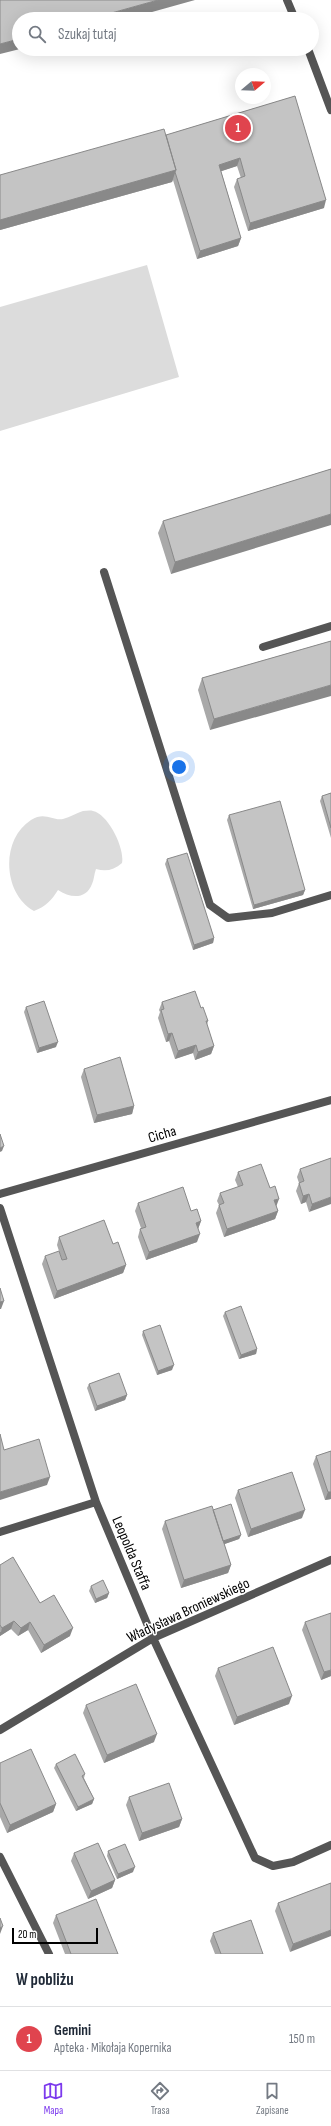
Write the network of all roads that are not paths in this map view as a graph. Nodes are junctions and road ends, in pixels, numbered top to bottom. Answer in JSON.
{"nodes":[{"id":1,"x":287,"y":0,"type":"edge"},
{"id":2,"x":292,"y":12,"type":"edge"},
{"id":3,"x":311,"y":56,"type":"edge"},
{"id":4,"x":331,"y":110,"type":"edge"},
{"id":5,"x":104,"y":572,"type":"dead end"},
{"id":6,"x":331,"y":626,"type":"edge"},
{"id":7,"x":263,"y":647,"type":"dead end"},
{"id":8,"x":331,"y":895,"type":"edge"},
{"id":9,"x":331,"y":1100,"type":"edge"},
{"id":10,"x":0,"y":1194,"type":"edge"},
{"id":11,"x":0,"y":1208,"type":"edge"},
{"id":12,"x":96,"y":1502,"type":"junction"},
{"id":13,"x":0,"y":1532,"type":"edge"},
{"id":14,"x":331,"y":1560,"type":"edge"},
{"id":15,"x":153,"y":1638,"type":"junction"},
{"id":16,"x":0,"y":1730,"type":"edge"},
{"id":17,"x":331,"y":1845,"type":"edge"},
{"id":18,"x":0,"y":1857,"type":"edge"},
{"id":19,"x":49,"y":1954,"type":"edge"}],
"edges":[{"from":1,"to":2,"type":"street"},
{"from":3,"to":4,"type":"street"},
{"from":5,"to":8,"type":"street"},
{"from":6,"to":7,"type":"street"},
{"from":9,"to":10,"type":"street","name":"Cicha"},
{"from":11,"to":12,"type":"street","name":"Leopolda Staffa"},
{"from":12,"to":13,"type":"street"},
{"from":12,"to":15,"type":"street","name":"Leopolda Staffa"},
{"from":14,"to":15,"type":"street","name":"Władysława Broniewskiego"},
{"from":15,"to":16,"type":"street","name":"Władysława Broniewskiego"},
{"from":15,"to":17,"type":"street","name":"Leopolda Staffa"},
{"from":18,"to":19,"type":"street"}]}
